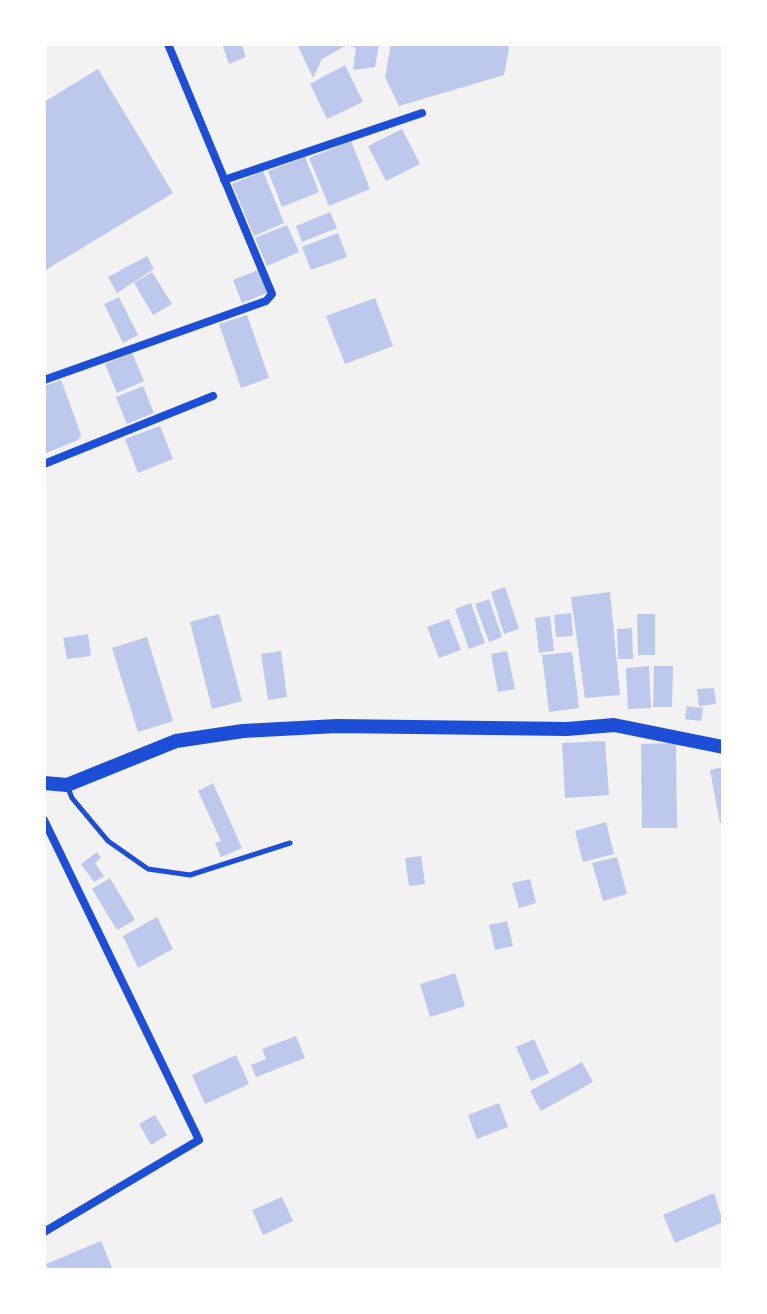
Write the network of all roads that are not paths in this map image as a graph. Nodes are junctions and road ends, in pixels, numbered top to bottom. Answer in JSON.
{"nodes":[{"id":1,"x":168,"y":44,"type":"edge"},
{"id":2,"x":422,"y":113,"type":"dead end"},
{"id":3,"x":224,"y":180,"type":"junction"},
{"id":4,"x":44,"y":380,"type":"edge"},
{"id":5,"x":213,"y":396,"type":"dead end"},
{"id":6,"x":44,"y":464,"type":"edge"},
{"id":7,"x":723,"y":747,"type":"edge"},
{"id":8,"x":44,"y":783,"type":"edge"},
{"id":9,"x":67,"y":785,"type":"junction"},
{"id":10,"x":44,"y":820,"type":"edge"},
{"id":11,"x":290,"y":843,"type":"dead end"},
{"id":12,"x":44,"y":1232,"type":"edge"}],
"edges":[{"from":1,"to":3,"type":"street"},
{"from":2,"to":3,"type":"street"},
{"from":3,"to":4,"type":"street"},
{"from":5,"to":6,"type":"street"},
{"from":7,"to":9,"type":"street"},
{"from":8,"to":9,"type":"street"},
{"from":9,"to":11,"type":"lane"},
{"from":10,"to":12,"type":"street"}]}
